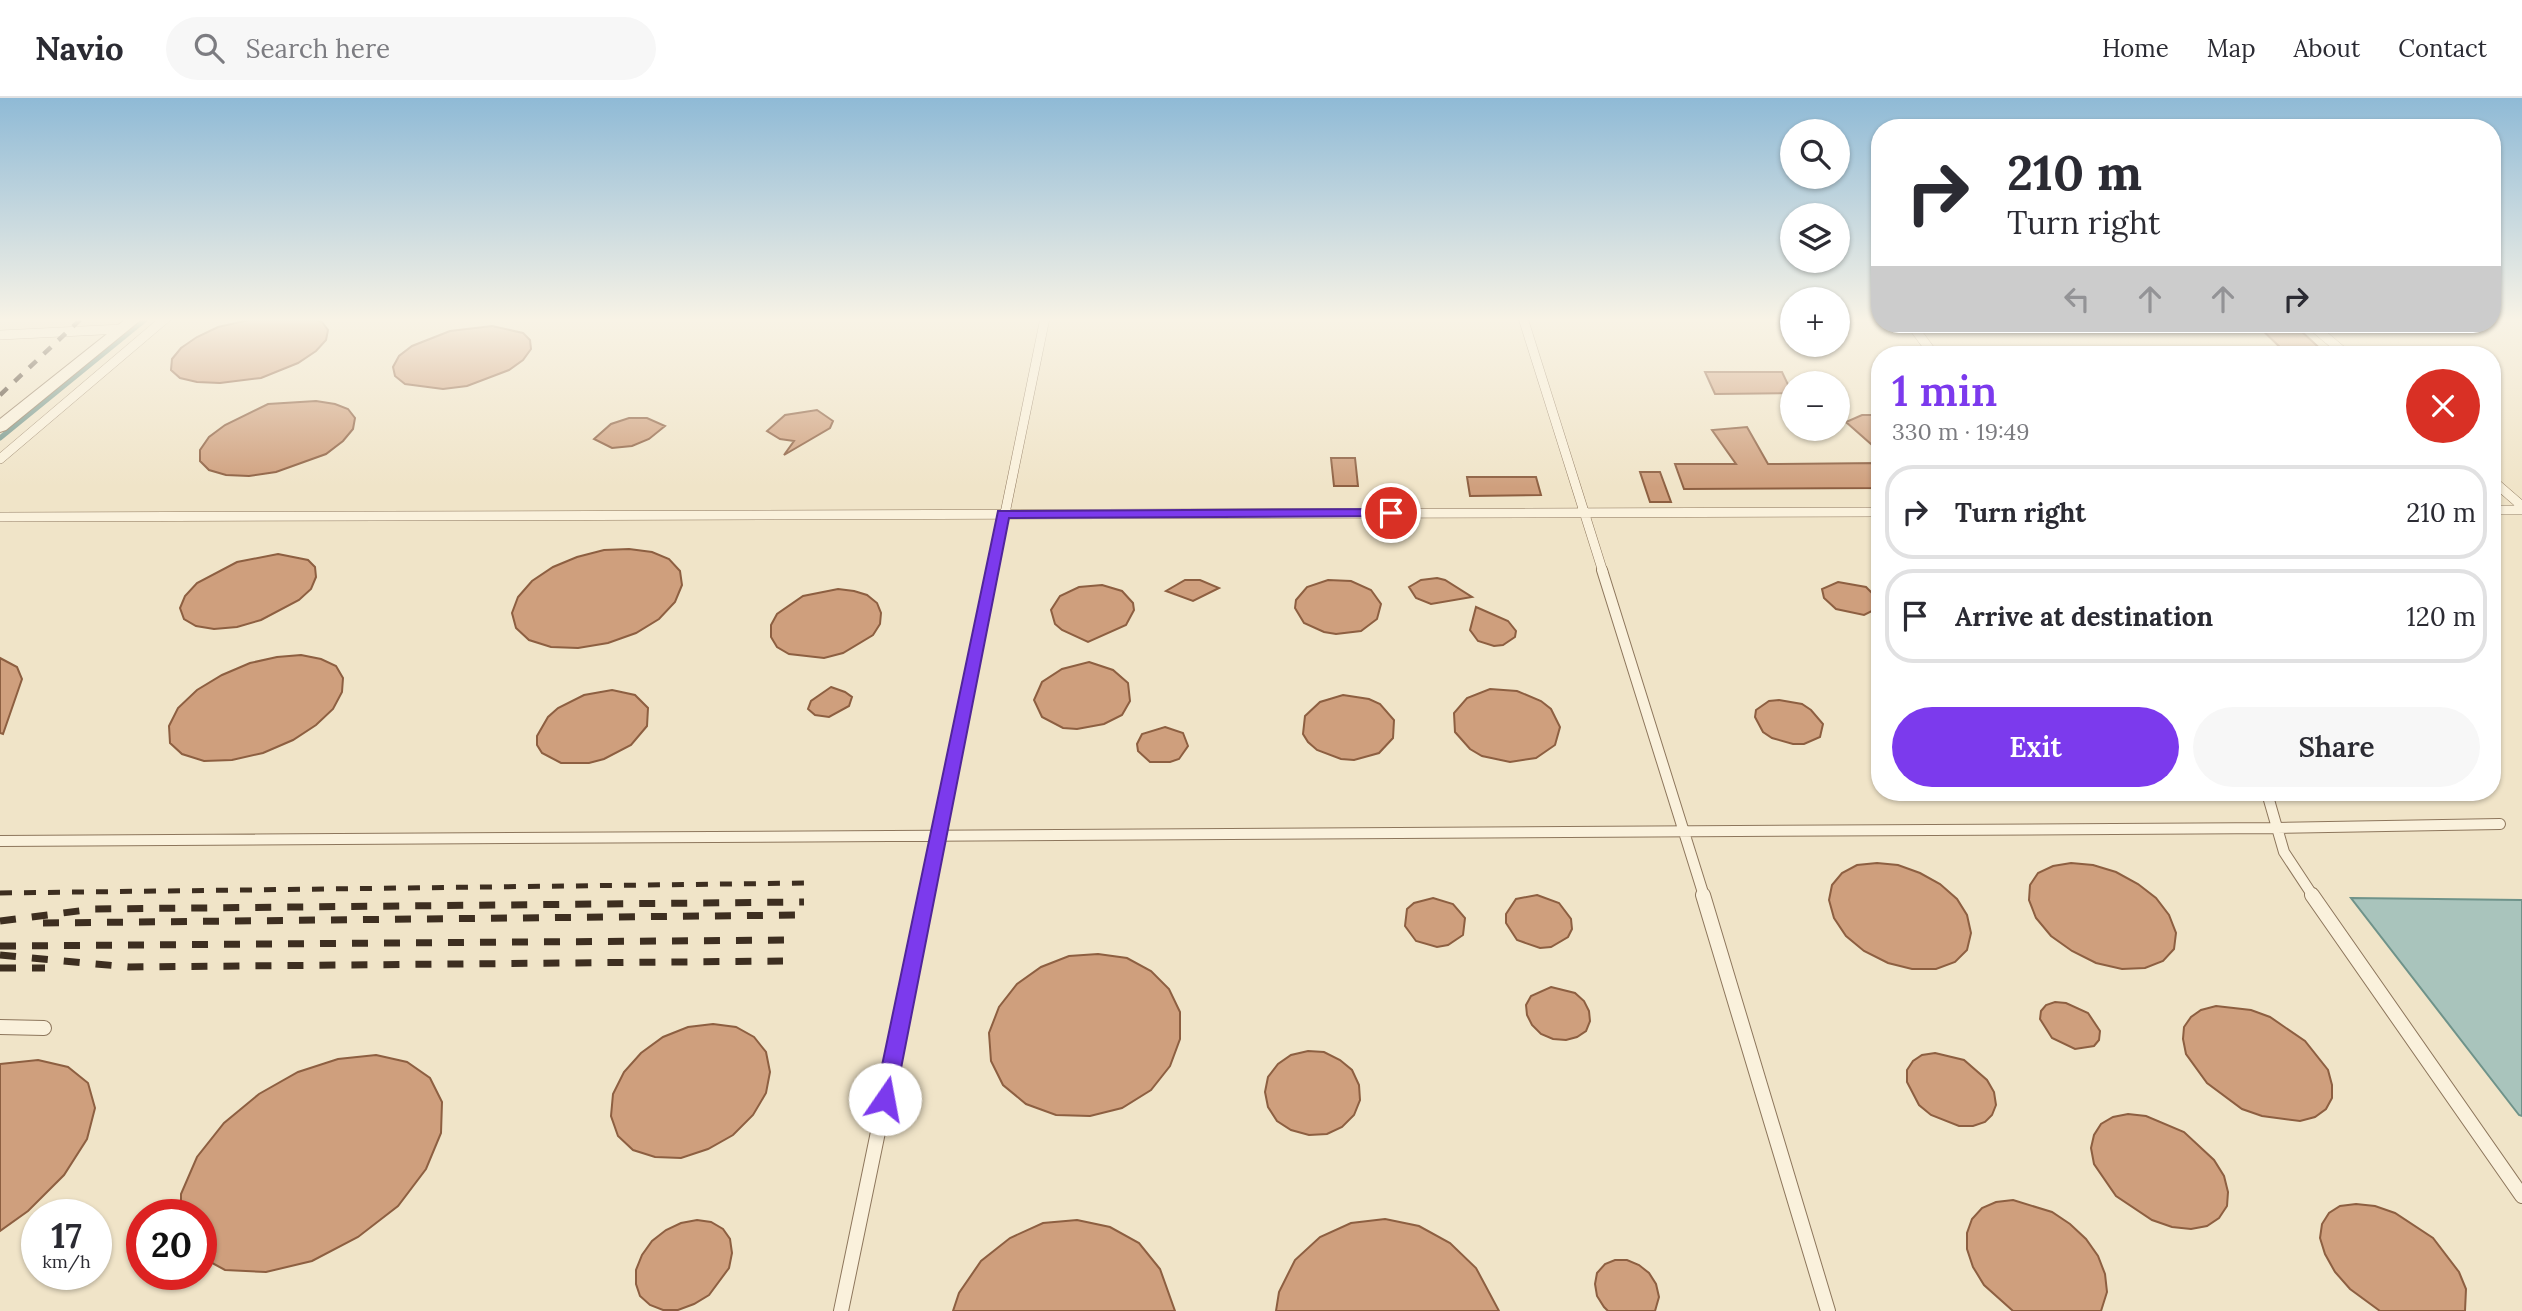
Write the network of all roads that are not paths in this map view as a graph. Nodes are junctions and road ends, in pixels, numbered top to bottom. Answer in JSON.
{"nodes":[{"id":1,"x":65,"y":375,"type":"edge"},
{"id":2,"x":99,"y":375,"type":"edge"},
{"id":3,"x":1033,"y":375,"type":"edge"},
{"id":4,"x":1541,"y":375,"type":"edge"},
{"id":5,"x":0,"y":427,"type":"edge"},
{"id":6,"x":0,"y":458,"type":"edge"},
{"id":7,"x":2501,"y":488,"type":"edge"},
{"id":8,"x":2522,"y":508,"type":"edge"},
{"id":9,"x":2501,"y":509,"type":"edge"},
{"id":10,"x":1585,"y":512,"type":"junction"},
{"id":11,"x":1871,"y":512,"type":"edge"},
{"id":12,"x":1003,"y":514,"type":"junction"},
{"id":13,"x":0,"y":517,"type":"edge"},
{"id":14,"x":2269,"y":801,"type":"edge"},
{"id":15,"x":2500,"y":824,"type":"dead end"},
{"id":16,"x":2277,"y":828,"type":"junction"},
{"id":17,"x":1684,"y":830,"type":"junction"},
{"id":18,"x":939,"y":835,"type":"junction"},
{"id":19,"x":0,"y":841,"type":"edge"},
{"id":20,"x":0,"y":1027,"type":"edge"},
{"id":21,"x":44,"y":1028,"type":"dead end"},
{"id":22,"x":2522,"y":1196,"type":"edge"},
{"id":23,"x":841,"y":1311,"type":"edge"},
{"id":24,"x":1828,"y":1311,"type":"edge"}],
"edges":[{"from":1,"to":5,"type":"street"},
{"from":2,"to":6,"type":"lane"},
{"from":3,"to":12,"type":"lane"},
{"from":4,"to":10,"type":"lane"},
{"from":7,"to":8,"type":"lane"},
{"from":8,"to":9,"type":"lane"},
{"from":10,"to":11,"type":"lane"},
{"from":10,"to":12,"type":"lane"},
{"from":10,"to":17,"type":"lane"},
{"from":12,"to":13,"type":"lane"},
{"from":12,"to":18,"type":"lane"},
{"from":14,"to":16,"type":"lane"},
{"from":15,"to":16,"type":"lane"},
{"from":16,"to":17,"type":"lane"},
{"from":16,"to":22,"type":"lane"},
{"from":17,"to":18,"type":"lane"},
{"from":17,"to":24,"type":"lane"},
{"from":18,"to":19,"type":"lane"},
{"from":18,"to":23,"type":"lane"},
{"from":20,"to":21,"type":"lane"}]}
